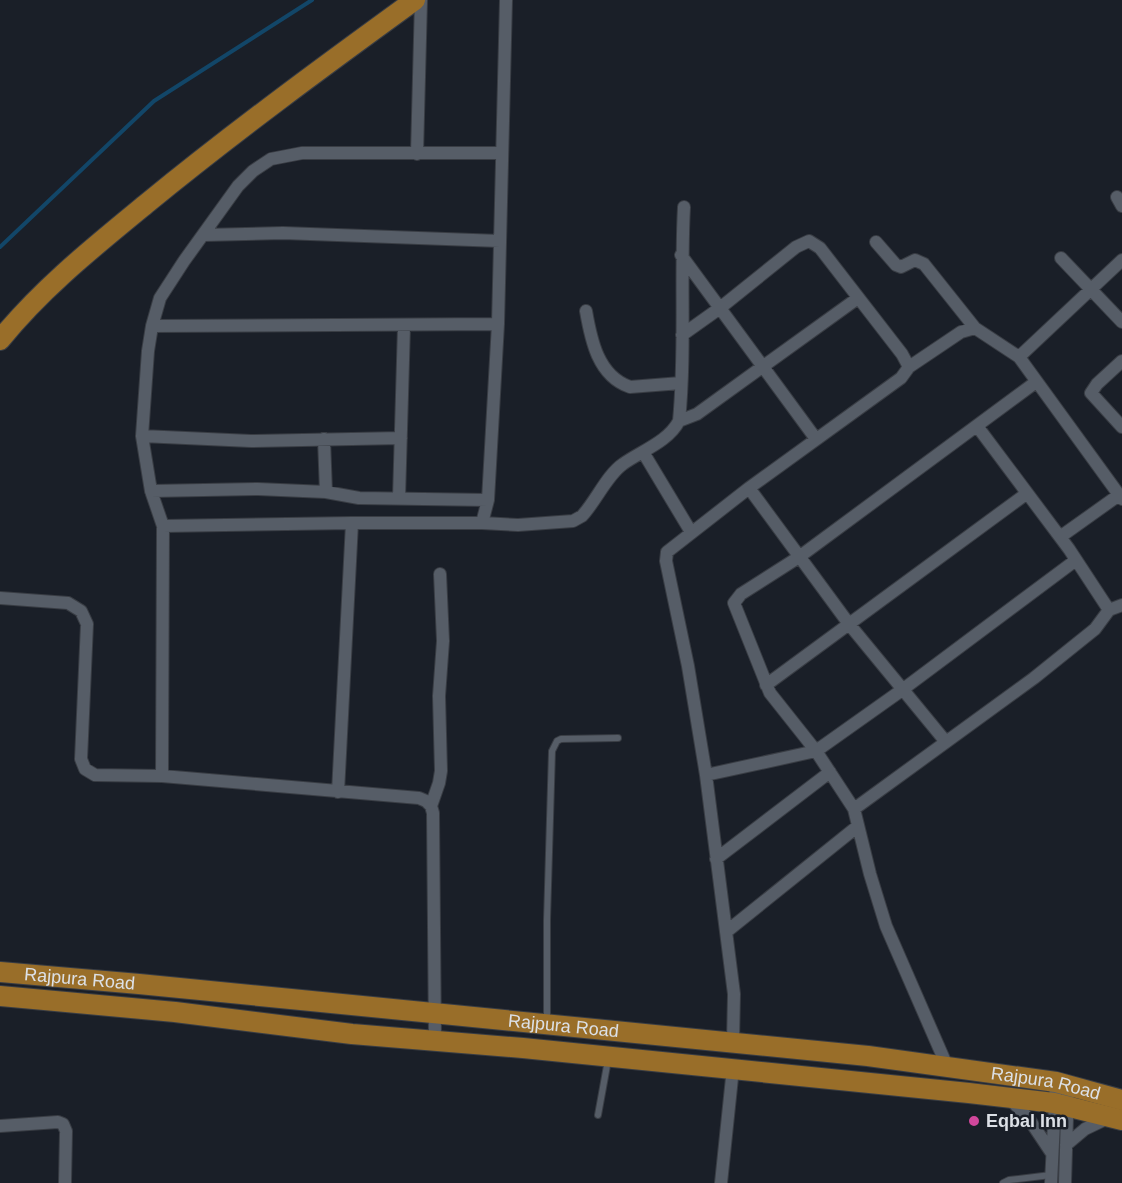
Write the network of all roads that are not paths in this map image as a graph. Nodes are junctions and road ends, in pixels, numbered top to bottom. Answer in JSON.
{"nodes":[{"id":1,"x":415,"y":0,"type":"edge"},
{"id":2,"x":421,"y":0,"type":"edge"},
{"id":3,"x":506,"y":0,"type":"edge"},
{"id":4,"x":502,"y":153,"type":"junction"},
{"id":5,"x":417,"y":154,"type":"junction"},
{"id":6,"x":684,"y":207,"type":"dead end"},
{"id":7,"x":204,"y":235,"type":"junction"},
{"id":8,"x":500,"y":241,"type":"junction"},
{"id":9,"x":876,"y":242,"type":"dead end"},
{"id":10,"x":681,"y":255,"type":"junction"},
{"id":11,"x":1061,"y":258,"type":"dead end"},
{"id":12,"x":1122,"y":260,"type":"edge"},
{"id":13,"x":1091,"y":290,"type":"junction"},
{"id":14,"x":858,"y":298,"type":"junction"},
{"id":15,"x":720,"y":308,"type":"junction"},
{"id":16,"x":586,"y":311,"type":"dead end"},
{"id":17,"x":1122,"y":322,"type":"edge"},
{"id":18,"x":498,"y":324,"type":"junction"},
{"id":19,"x":152,"y":326,"type":"junction"},
{"id":20,"x":404,"y":326,"type":"junction"},
{"id":21,"x":975,"y":328,"type":"junction"},
{"id":22,"x":682,"y":335,"type":"junction"},
{"id":23,"x":0,"y":340,"type":"edge"},
{"id":24,"x":1019,"y":357,"type":"junction"},
{"id":25,"x":1122,"y":361,"type":"edge"},
{"id":26,"x":763,"y":367,"type":"junction"},
{"id":27,"x":909,"y":367,"type":"junction"},
{"id":28,"x":1036,"y":382,"type":"junction"},
{"id":29,"x":681,"y":383,"type":"junction"},
{"id":30,"x":679,"y":421,"type":"junction"},
{"id":31,"x":976,"y":426,"type":"junction"},
{"id":32,"x":1122,"y":428,"type":"edge"},
{"id":33,"x":142,"y":436,"type":"junction"},
{"id":34,"x":400,"y":438,"type":"junction"},
{"id":35,"x":324,"y":439,"type":"junction"},
{"id":36,"x":816,"y":439,"type":"junction"},
{"id":37,"x":643,"y":452,"type":"junction"},
{"id":38,"x":749,"y":488,"type":"junction"},
{"id":39,"x":151,"y":491,"type":"junction"},
{"id":40,"x":326,"y":492,"type":"junction"},
{"id":41,"x":1026,"y":494,"type":"junction"},
{"id":42,"x":1120,"y":497,"type":"edge"},
{"id":43,"x":399,"y":498,"type":"junction"},
{"id":44,"x":488,"y":500,"type":"junction"},
{"id":45,"x":352,"y":523,"type":"junction"},
{"id":46,"x":482,"y":523,"type":"junction"},
{"id":47,"x":163,"y":526,"type":"junction"},
{"id":48,"x":691,"y":532,"type":"junction"},
{"id":49,"x":1060,"y":537,"type":"junction"},
{"id":50,"x":799,"y":556,"type":"junction"},
{"id":51,"x":1076,"y":560,"type":"junction"},
{"id":52,"x":440,"y":574,"type":"dead end"},
{"id":53,"x":0,"y":598,"type":"edge"},
{"id":54,"x":1122,"y":605,"type":"edge"},
{"id":55,"x":1108,"y":610,"type":"junction"},
{"id":56,"x":849,"y":624,"type":"junction"},
{"id":57,"x":766,"y":685,"type":"junction"},
{"id":58,"x":902,"y":690,"type":"junction"},
{"id":59,"x":618,"y":738,"type":"dead end"},
{"id":60,"x":946,"y":742,"type":"junction"},
{"id":61,"x":816,"y":751,"type":"junction"},
{"id":62,"x":830,"y":772,"type":"junction"},
{"id":63,"x":706,"y":775,"type":"junction"},
{"id":64,"x":162,"y":776,"type":"junction"},
{"id":65,"x":338,"y":792,"type":"junction"},
{"id":66,"x":431,"y":806,"type":"junction"},
{"id":67,"x":855,"y":809,"type":"junction"},
{"id":68,"x":858,"y":826,"type":"junction"},
{"id":69,"x":716,"y":859,"type":"junction"},
{"id":70,"x":726,"y":932,"type":"junction"},
{"id":71,"x":0,"y":972,"type":"edge"},
{"id":72,"x":0,"y":996,"type":"edge"},
{"id":73,"x":435,"y":1015,"type":"junction"},
{"id":74,"x":547,"y":1024,"type":"junction"},
{"id":75,"x":435,"y":1041,"type":"junction"},
{"id":76,"x":733,"y":1042,"type":"junction"},
{"id":77,"x":609,"y":1056,"type":"junction"},
{"id":78,"x":946,"y":1066,"type":"junction"},
{"id":79,"x":733,"y":1068,"type":"junction"},
{"id":80,"x":1062,"y":1083,"type":"junction"},
{"id":81,"x":1009,"y":1098,"type":"junction"},
{"id":82,"x":1122,"y":1100,"type":"edge"},
{"id":83,"x":1060,"y":1105,"type":"junction"},
{"id":84,"x":598,"y":1115,"type":"dead end"},
{"id":85,"x":1116,"y":1118,"type":"edge"},
{"id":86,"x":0,"y":1126,"type":"edge"},
{"id":87,"x":1066,"y":1145,"type":"junction"},
{"id":88,"x":1051,"y":1152,"type":"junction"},
{"id":89,"x":1051,"y":1179,"type":"edge"},
{"id":90,"x":65,"y":1183,"type":"edge"},
{"id":91,"x":721,"y":1183,"type":"edge"},
{"id":92,"x":1003,"y":1183,"type":"edge"},
{"id":93,"x":1065,"y":1183,"type":"edge"}],
"edges":[{"from":1,"to":23,"type":"main road"},
{"from":2,"to":5,"type":"street"},
{"from":3,"to":4,"type":"street"},
{"from":4,"to":5,"type":"street"},
{"from":4,"to":8,"type":"street"},
{"from":5,"to":7,"type":"street"},
{"from":6,"to":10,"type":"street"},
{"from":7,"to":8,"type":"street"},
{"from":7,"to":19,"type":"street"},
{"from":8,"to":18,"type":"street"},
{"from":9,"to":21,"type":"street"},
{"from":10,"to":15,"type":"street"},
{"from":10,"to":22,"type":"street"},
{"from":11,"to":13,"type":"street"},
{"from":12,"to":13,"type":"street"},
{"from":13,"to":17,"type":"street"},
{"from":13,"to":24,"type":"street"},
{"from":14,"to":15,"type":"street"},
{"from":14,"to":26,"type":"street"},
{"from":14,"to":27,"type":"street"},
{"from":15,"to":22,"type":"street"},
{"from":15,"to":26,"type":"street"},
{"from":16,"to":29,"type":"street"},
{"from":18,"to":20,"type":"street"},
{"from":18,"to":44,"type":"street"},
{"from":19,"to":20,"type":"street"},
{"from":19,"to":33,"type":"street"},
{"from":20,"to":34,"type":"street"},
{"from":21,"to":24,"type":"street"},
{"from":21,"to":27,"type":"street"},
{"from":22,"to":29,"type":"street"},
{"from":24,"to":28,"type":"street"},
{"from":25,"to":32,"type":"street"},
{"from":26,"to":30,"type":"street"},
{"from":26,"to":36,"type":"street"},
{"from":27,"to":36,"type":"street"},
{"from":28,"to":31,"type":"street"},
{"from":28,"to":42,"type":"street"},
{"from":29,"to":30,"type":"street"},
{"from":30,"to":37,"type":"street"},
{"from":31,"to":41,"type":"street"},
{"from":31,"to":50,"type":"street"},
{"from":33,"to":35,"type":"street"},
{"from":33,"to":39,"type":"street"},
{"from":34,"to":35,"type":"street"},
{"from":34,"to":43,"type":"street"},
{"from":35,"to":40,"type":"street"},
{"from":36,"to":38,"type":"street"},
{"from":37,"to":46,"type":"street"},
{"from":37,"to":48,"type":"street"},
{"from":38,"to":48,"type":"street"},
{"from":38,"to":50,"type":"street"},
{"from":39,"to":40,"type":"street"},
{"from":39,"to":47,"type":"street"},
{"from":40,"to":43,"type":"street"},
{"from":41,"to":49,"type":"street"},
{"from":41,"to":56,"type":"street"},
{"from":42,"to":49,"type":"street"},
{"from":43,"to":44,"type":"street"},
{"from":44,"to":46,"type":"street"},
{"from":45,"to":46,"type":"street"},
{"from":45,"to":47,"type":"street"},
{"from":45,"to":65,"type":"street"},
{"from":47,"to":64,"type":"street"},
{"from":48,"to":63,"type":"street"},
{"from":49,"to":51,"type":"street"},
{"from":50,"to":56,"type":"street"},
{"from":50,"to":57,"type":"street"},
{"from":51,"to":55,"type":"street"},
{"from":51,"to":58,"type":"street"},
{"from":52,"to":66,"type":"street"},
{"from":53,"to":64,"type":"street"},
{"from":54,"to":55,"type":"street"},
{"from":55,"to":60,"type":"street"},
{"from":56,"to":57,"type":"street"},
{"from":56,"to":58,"type":"street"},
{"from":57,"to":61,"type":"street"},
{"from":58,"to":60,"type":"street"},
{"from":58,"to":61,"type":"street"},
{"from":59,"to":74,"type":"lane"},
{"from":60,"to":67,"type":"street"},
{"from":61,"to":62,"type":"street"},
{"from":61,"to":63,"type":"street"},
{"from":62,"to":67,"type":"street"},
{"from":62,"to":69,"type":"street"},
{"from":63,"to":69,"type":"street"},
{"from":64,"to":65,"type":"street"},
{"from":65,"to":66,"type":"street"},
{"from":66,"to":73,"type":"street"},
{"from":67,"to":68,"type":"street"},
{"from":68,"to":70,"type":"street"},
{"from":68,"to":78,"type":"street"},
{"from":69,"to":70,"type":"street"},
{"from":70,"to":76,"type":"street"},
{"from":71,"to":73,"type":"main road","name":"Rajpura Road"},
{"from":72,"to":75,"type":"main road","name":"Rajpura Road"},
{"from":73,"to":74,"type":"main road","name":"Rajpura Road"},
{"from":73,"to":75,"type":"street"},
{"from":74,"to":76,"type":"main road","name":"Rajpura Road"},
{"from":75,"to":77,"type":"main road","name":"Rajpura Road"},
{"from":76,"to":78,"type":"main road","name":"Rajpura Road"},
{"from":77,"to":79,"type":"main road","name":"Rajpura Road"},
{"from":77,"to":84,"type":"lane"},
{"from":78,"to":80,"type":"main road","name":"Rajpura Road"},
{"from":79,"to":81,"type":"main road","name":"Rajpura Road"},
{"from":79,"to":91,"type":"street"},
{"from":80,"to":82,"type":"main road","name":"Rajpura Road"},
{"from":80,"to":83,"type":"street"},
{"from":81,"to":83,"type":"main road","name":"Rajpura Road"},
{"from":81,"to":88,"type":"street"},
{"from":83,"to":85,"type":"main road","name":"Rajpura Road"},
{"from":83,"to":87,"type":"street"},
{"from":83,"to":88,"type":"street"},
{"from":85,"to":87,"type":"street"},
{"from":86,"to":90,"type":"street"},
{"from":87,"to":93,"type":"street"},
{"from":88,"to":89,"type":"street"},
{"from":89,"to":92,"type":"lane"}]}
